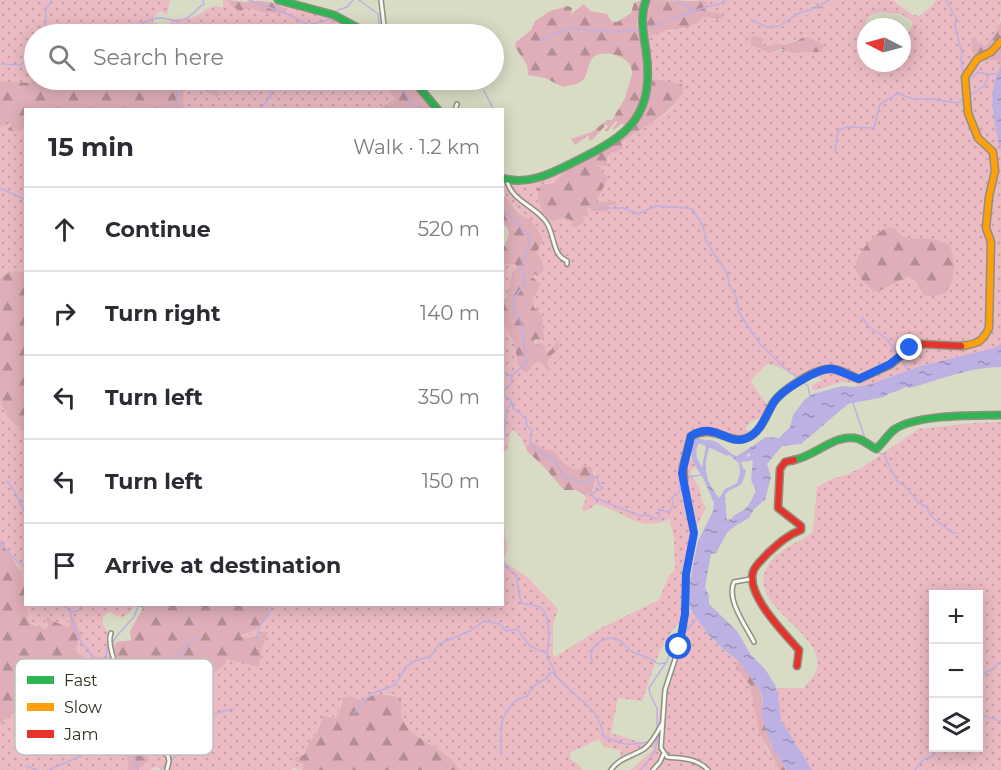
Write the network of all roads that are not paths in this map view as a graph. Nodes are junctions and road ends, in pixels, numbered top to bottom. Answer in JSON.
{"nodes":[{"id":1,"x":278,"y":0,"type":"edge"},
{"id":2,"x":381,"y":0,"type":"edge"},
{"id":3,"x":646,"y":0,"type":"edge"},
{"id":4,"x":351,"y":24,"type":"edge"},
{"id":5,"x":384,"y":24,"type":"edge"},
{"id":6,"x":1001,"y":41,"type":"edge"},
{"id":7,"x":421,"y":90,"type":"edge"},
{"id":8,"x":457,"y":104,"type":"dead end"},
{"id":9,"x":436,"y":108,"type":"edge"},
{"id":10,"x":456,"y":108,"type":"edge"},
{"id":11,"x":505,"y":179,"type":"edge"},
{"id":12,"x":567,"y":264,"type":"dead end"},
{"id":13,"x":1001,"y":415,"type":"edge"},
{"id":14,"x":683,"y":478,"type":"joint"},
{"id":15,"x":751,"y":579,"type":"junction"},
{"id":16,"x":111,"y":633,"type":"dead end"},
{"id":17,"x":754,"y":642,"type":"dead end"},
{"id":18,"x":114,"y":659,"type":"edge"},
{"id":19,"x":797,"y":666,"type":"dead end"},
{"id":20,"x":662,"y":723,"type":"junction"},
{"id":21,"x":664,"y":754,"type":"junction"},
{"id":22,"x":166,"y":755,"type":"edge"},
{"id":23,"x":167,"y":770,"type":"edge"},
{"id":24,"x":611,"y":770,"type":"edge"},
{"id":25,"x":652,"y":770,"type":"edge"},
{"id":26,"x":708,"y":770,"type":"edge"}],
"edges":[{"from":1,"to":4,"type":"street"},
{"from":2,"to":5,"type":"street"},
{"from":3,"to":11,"type":"street"},
{"from":6,"to":14,"type":"street"},
{"from":7,"to":9,"type":"street"},
{"from":8,"to":10,"type":"street"},
{"from":11,"to":12,"type":"street"},
{"from":13,"to":15,"type":"street"},
{"from":14,"to":20,"type":"street"},
{"from":15,"to":17,"type":"street"},
{"from":15,"to":19,"type":"street"},
{"from":16,"to":18,"type":"street"},
{"from":20,"to":21,"type":"street"},
{"from":20,"to":24,"type":"street"},
{"from":21,"to":25,"type":"street"},
{"from":21,"to":26,"type":"street"},
{"from":22,"to":23,"type":"street"}]}
